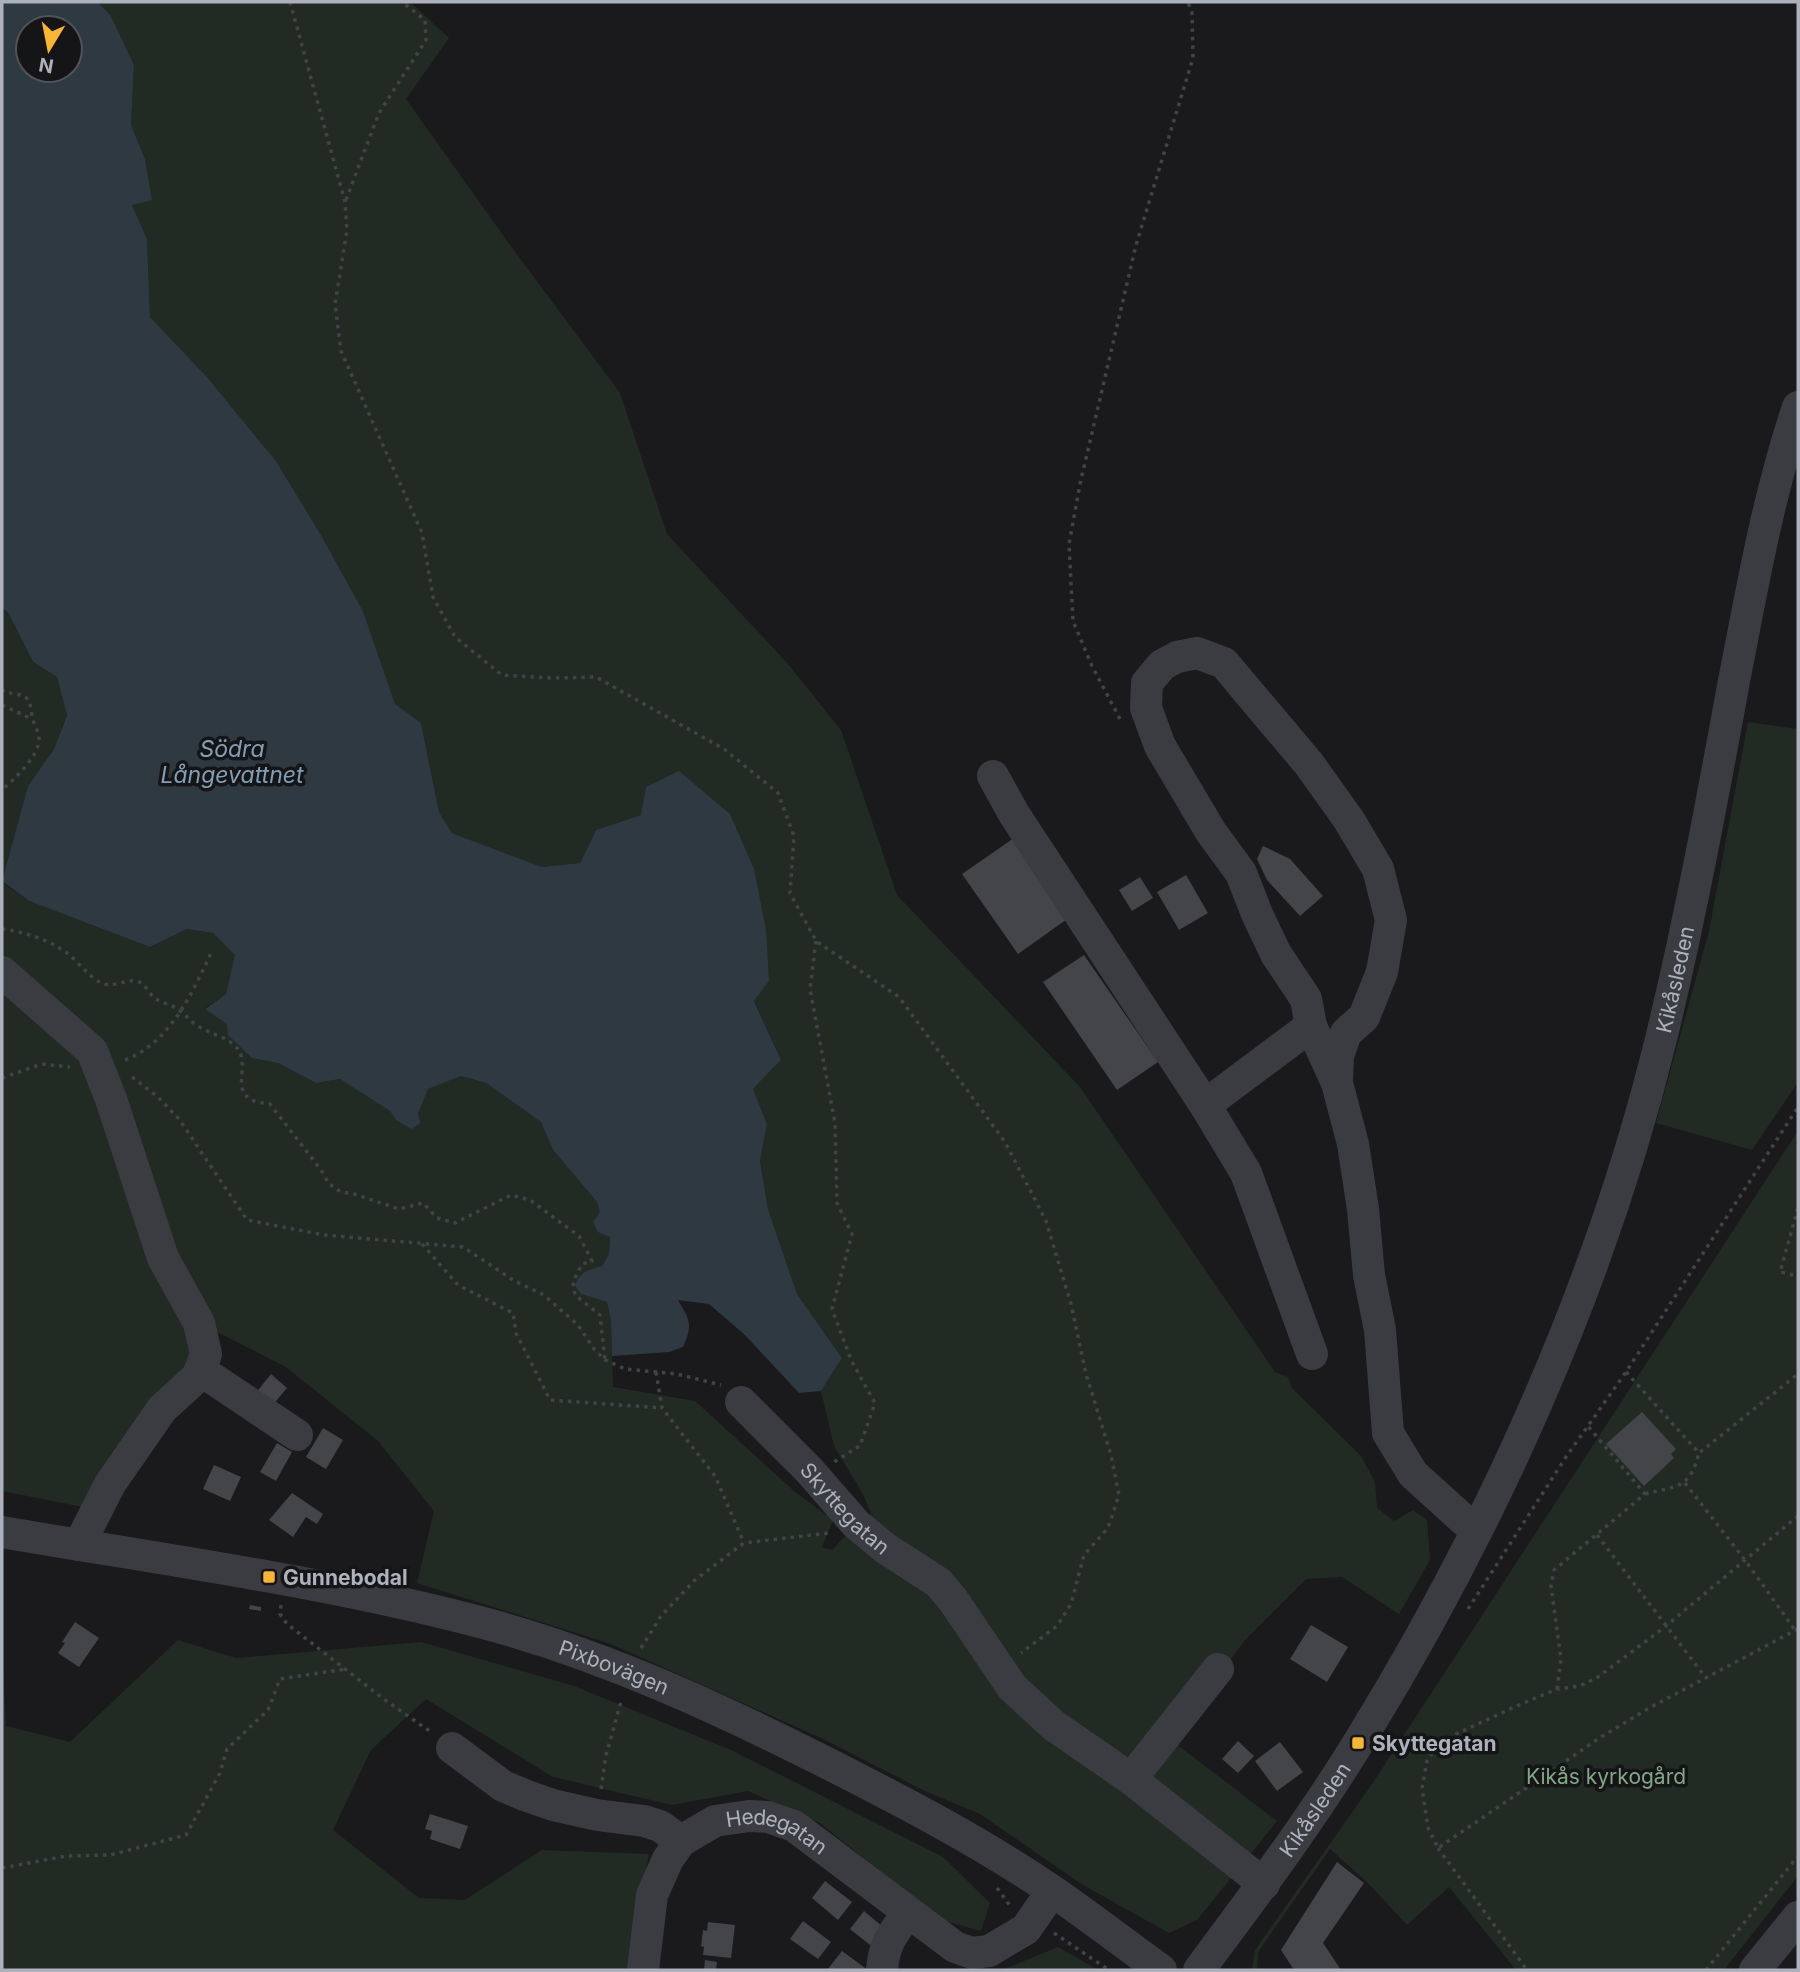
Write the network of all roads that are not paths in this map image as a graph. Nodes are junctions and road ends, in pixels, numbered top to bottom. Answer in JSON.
{"nodes":[{"id":1,"x":1798,"y":407,"type":"edge"},
{"id":2,"x":993,"y":776,"type":"dead end"},
{"id":3,"x":2,"y":972,"type":"edge"},
{"id":4,"x":1311,"y":1026,"type":"junction"},
{"id":5,"x":1337,"y":1083,"type":"junction"},
{"id":6,"x":1205,"y":1105,"type":"junction"},
{"id":7,"x":1312,"y":1354,"type":"dead end"},
{"id":8,"x":200,"y":1370,"type":"junction"},
{"id":9,"x":741,"y":1402,"type":"road end"},
{"id":10,"x":297,"y":1435,"type":"dead end"},
{"id":11,"x":1476,"y":1531,"type":"junction"},
{"id":12,"x":2,"y":1532,"type":"edge"},
{"id":13,"x":79,"y":1545,"type":"junction"},
{"id":14,"x":1218,"y":1669,"type":"dead end"},
{"id":15,"x":452,"y":1748,"type":"road end"},
{"id":16,"x":1131,"y":1779,"type":"junction"},
{"id":17,"x":681,"y":1841,"type":"junction"},
{"id":18,"x":1264,"y":1884,"type":"junction"},
{"id":19,"x":1052,"y":1891,"type":"junction"},
{"id":20,"x":908,"y":1913,"type":"junction"},
{"id":21,"x":1798,"y":1917,"type":"edge"},
{"id":22,"x":643,"y":1970,"type":"edge"},
{"id":23,"x":882,"y":1970,"type":"edge"},
{"id":24,"x":1161,"y":1970,"type":"edge"},
{"id":25,"x":1199,"y":1970,"type":"edge"},
{"id":26,"x":1755,"y":1970,"type":"edge"}],
"edges":[{"from":1,"to":11,"type":"street","name":"Kikåsleden"},
{"from":2,"to":6,"type":"street"},
{"from":3,"to":8,"type":"street"},
{"from":4,"to":5,"type":"street"},
{"from":4,"to":5,"type":"street"},
{"from":4,"to":6,"type":"street"},
{"from":5,"to":11,"type":"street"},
{"from":6,"to":7,"type":"street"},
{"from":8,"to":10,"type":"street"},
{"from":8,"to":13,"type":"street"},
{"from":9,"to":16,"type":"street","name":"Skyttegatan"},
{"from":11,"to":18,"type":"street","name":"Kikåsleden"},
{"from":12,"to":13,"type":"street","name":"Pixbovägen"},
{"from":13,"to":19,"type":"street","name":"Pixbovägen"},
{"from":14,"to":16,"type":"street"},
{"from":15,"to":17,"type":"street"},
{"from":16,"to":18,"type":"street","name":"Skyttegatan"},
{"from":17,"to":20,"type":"street","name":"Hedegatan"},
{"from":17,"to":22,"type":"street","name":"Hedegatan"},
{"from":18,"to":25,"type":"street","name":"Kikåsleden"},
{"from":19,"to":20,"type":"street","name":"Hedegatan"},
{"from":19,"to":24,"type":"street","name":"Pixbovägen"},
{"from":20,"to":23,"type":"street"},
{"from":21,"to":26,"type":"street"}]}
